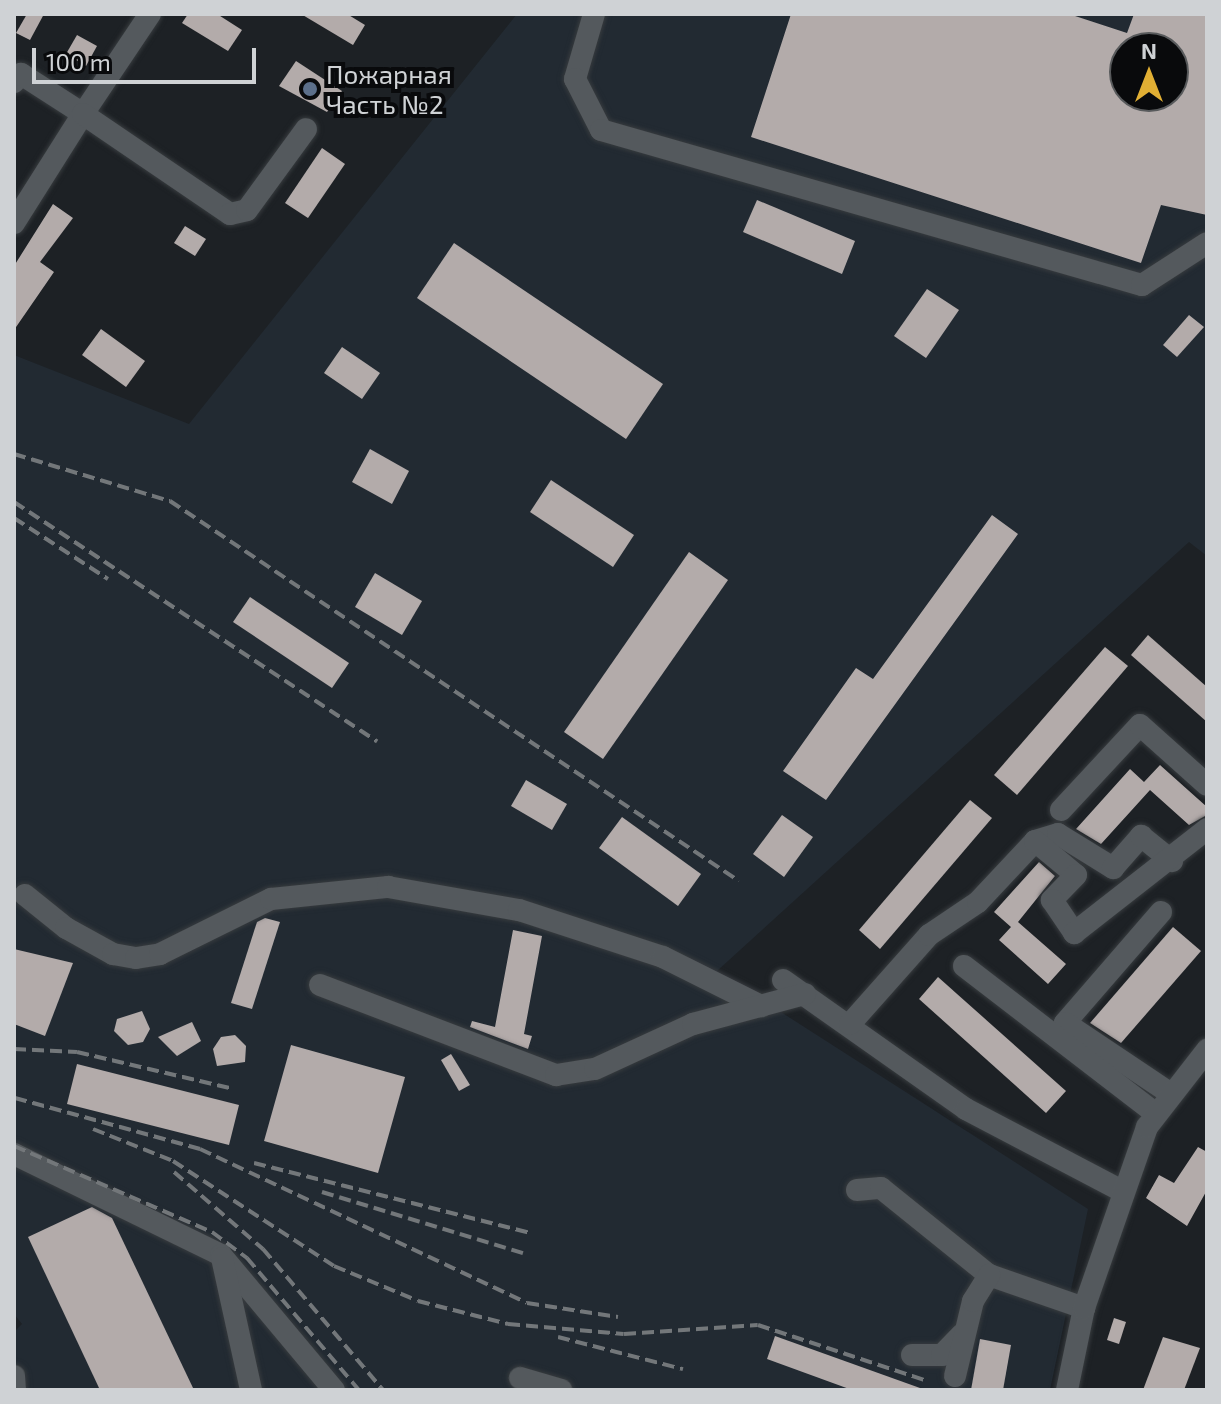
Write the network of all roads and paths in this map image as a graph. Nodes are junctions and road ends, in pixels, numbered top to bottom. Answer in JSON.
{"nodes":[{"id":1,"x":150,"y":14,"type":"edge"},
{"id":2,"x":594,"y":14,"type":"edge"},
{"id":3,"x":16,"y":75,"type":"edge"},
{"id":4,"x":83,"y":114,"type":"junction"},
{"id":5,"x":306,"y":129,"type":"dead end"},
{"id":6,"x":14,"y":223,"type":"edge"},
{"id":7,"x":1207,"y":243,"type":"edge"},
{"id":8,"x":1207,"y":785,"type":"edge"},
{"id":9,"x":1061,"y":810,"type":"dead end"},
{"id":10,"x":1207,"y":829,"type":"edge"},
{"id":11,"x":1035,"y":841,"type":"junction"},
{"id":12,"x":1172,"y":861,"type":"junction"},
{"id":13,"x":25,"y":895,"type":"dead end"},
{"id":14,"x":1161,"y":912,"type":"dead end"},
{"id":15,"x":964,"y":966,"type":"dead end"},
{"id":16,"x":783,"y":980,"type":"dead end"},
{"id":17,"x":320,"y":985,"type":"dead end"},
{"id":18,"x":805,"y":994,"type":"junction"},
{"id":19,"x":761,"y":1006,"type":"junction"},
{"id":20,"x":850,"y":1024,"type":"junction"},
{"id":21,"x":1207,"y":1050,"type":"edge"},
{"id":22,"x":1171,"y":1094,"type":"junction"},
{"id":23,"x":1156,"y":1114,"type":"junction"},
{"id":24,"x":14,"y":1154,"type":"edge"},
{"id":25,"x":857,"y":1190,"type":"dead end"},
{"id":26,"x":1122,"y":1191,"type":"junction"},
{"id":27,"x":221,"y":1255,"type":"junction"},
{"id":28,"x":989,"y":1275,"type":"junction"},
{"id":29,"x":1084,"y":1308,"type":"junction"},
{"id":30,"x":964,"y":1330,"type":"junction"},
{"id":31,"x":912,"y":1355,"type":"dead end"},
{"id":32,"x":14,"y":1376,"type":"edge"},
{"id":33,"x":955,"y":1376,"type":"dead end"},
{"id":34,"x":520,"y":1378,"type":"dead end"},
{"id":35,"x":15,"y":1390,"type":"edge"},
{"id":36,"x":251,"y":1390,"type":"edge"},
{"id":37,"x":334,"y":1390,"type":"edge"},
{"id":38,"x":561,"y":1390,"type":"edge"},
{"id":39,"x":1067,"y":1390,"type":"edge"}],
"edges":[{"from":1,"to":4,"type":"street"},
{"from":2,"to":7,"type":"street"},
{"from":3,"to":4,"type":"street"},
{"from":4,"to":5,"type":"street"},
{"from":4,"to":6,"type":"street"},
{"from":8,"to":9,"type":"street"},
{"from":10,"to":12,"type":"street"},
{"from":11,"to":12,"type":"street"},
{"from":11,"to":12,"type":"street"},
{"from":11,"to":20,"type":"street"},
{"from":13,"to":19,"type":"street"},
{"from":14,"to":22,"type":"street"},
{"from":15,"to":23,"type":"street"},
{"from":16,"to":18,"type":"street"},
{"from":17,"to":19,"type":"street"},
{"from":18,"to":19,"type":"street"},
{"from":18,"to":20,"type":"street"},
{"from":20,"to":26,"type":"street"},
{"from":21,"to":22,"type":"street"},
{"from":22,"to":23,"type":"street"},
{"from":23,"to":26,"type":"street"},
{"from":24,"to":27,"type":"street"},
{"from":25,"to":28,"type":"street"},
{"from":26,"to":29,"type":"street"},
{"from":27,"to":36,"type":"street"},
{"from":27,"to":37,"type":"street"},
{"from":28,"to":29,"type":"street"},
{"from":28,"to":30,"type":"street"},
{"from":29,"to":39,"type":"street"},
{"from":30,"to":31,"type":"street"},
{"from":30,"to":33,"type":"street"},
{"from":32,"to":35,"type":"street"},
{"from":34,"to":38,"type":"street"}]}
